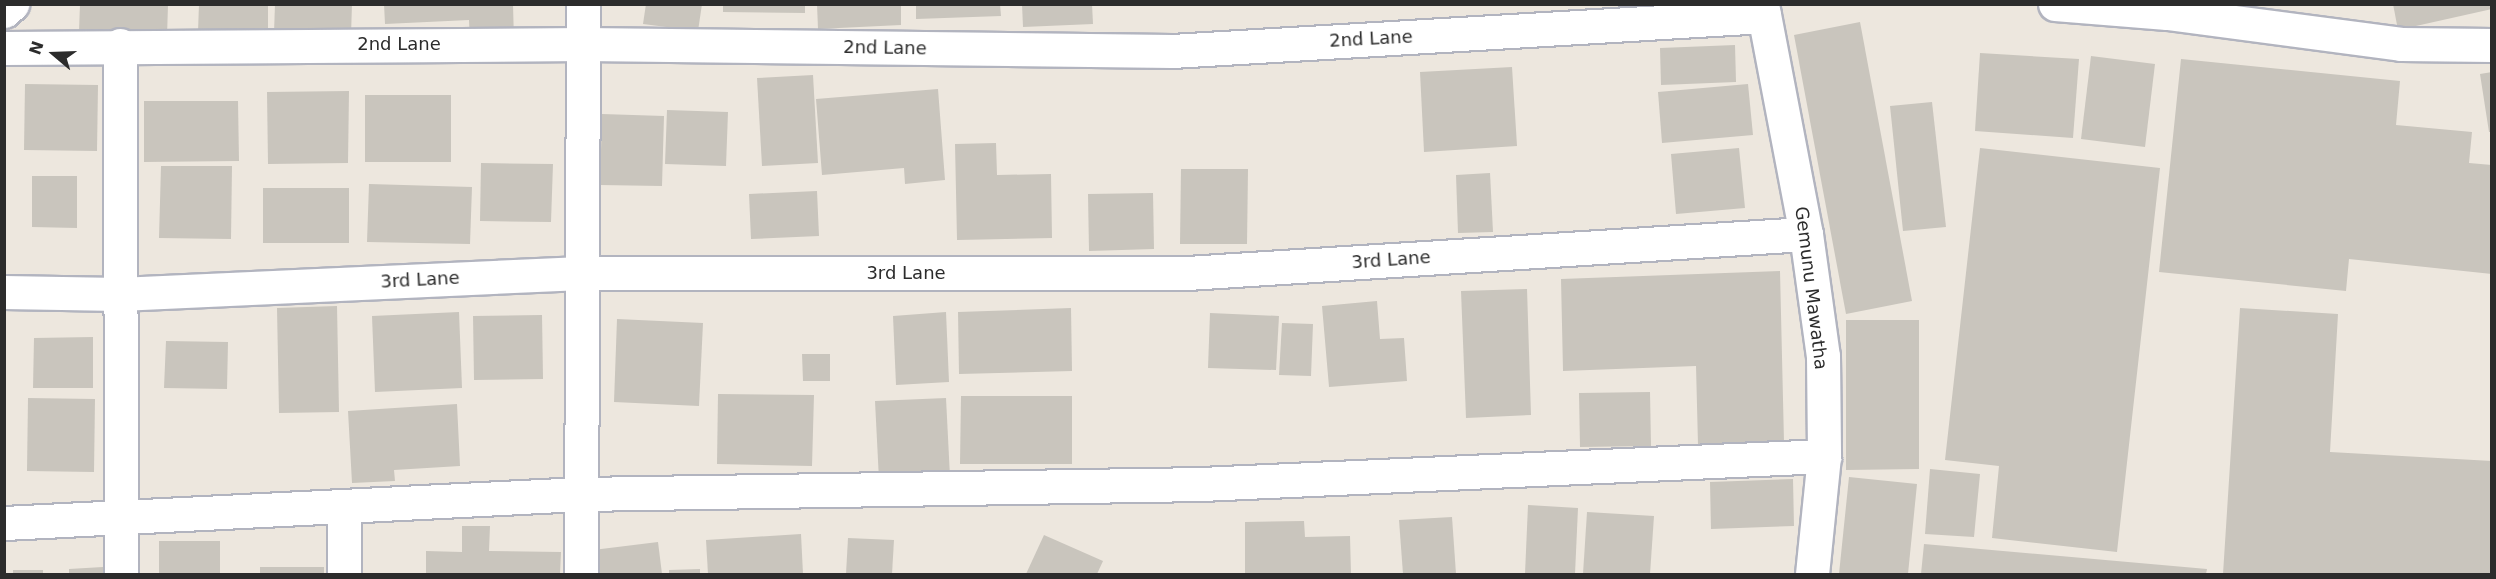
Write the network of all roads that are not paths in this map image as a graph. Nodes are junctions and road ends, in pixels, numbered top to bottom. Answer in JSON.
{"nodes":[{"id":1,"x":12,"y":4,"type":"edge"},
{"id":2,"x":583,"y":4,"type":"edge"},
{"id":3,"x":2055,"y":4,"type":"edge"},
{"id":4,"x":1763,"y":10,"type":"edge"},
{"id":5,"x":4,"y":11,"type":"edge"},
{"id":6,"x":585,"y":44,"type":"junction"},
{"id":7,"x":120,"y":45,"type":"junction"},
{"id":8,"x":2492,"y":45,"type":"edge"},
{"id":9,"x":4,"y":48,"type":"edge"},
{"id":10,"x":1806,"y":234,"type":"junction"},
{"id":11,"x":582,"y":273,"type":"junction"},
{"id":12,"x":4,"y":292,"type":"edge"},
{"id":13,"x":119,"y":294,"type":"junction"},
{"id":14,"x":1824,"y":456,"type":"junction"},
{"id":15,"x":581,"y":494,"type":"junction"},
{"id":16,"x":344,"y":508,"type":"junction"},
{"id":17,"x":121,"y":521,"type":"junction"},
{"id":18,"x":4,"y":523,"type":"edge"},
{"id":19,"x":121,"y":574,"type":"edge"},
{"id":20,"x":344,"y":574,"type":"edge"},
{"id":21,"x":581,"y":574,"type":"edge"},
{"id":22,"x":1812,"y":574,"type":"edge"}],
"edges":[{"from":1,"to":5,"type":"street"},
{"from":2,"to":6,"type":"street"},
{"from":3,"to":8,"type":"street"},
{"from":4,"to":6,"type":"street","name":"2nd Lane"},
{"from":4,"to":10,"type":"street","name":"Gemunu Mawatha"},
{"from":6,"to":7,"type":"street","name":"2nd Lane"},
{"from":6,"to":11,"type":"street"},
{"from":7,"to":9,"type":"street","name":"2nd Lane"},
{"from":7,"to":13,"type":"street"},
{"from":10,"to":11,"type":"street","name":"3rd Lane"},
{"from":10,"to":14,"type":"street","name":"Gemunu Mawatha"},
{"from":11,"to":13,"type":"street","name":"3rd Lane"},
{"from":11,"to":15,"type":"street"},
{"from":12,"to":13,"type":"street","name":"3rd Lane"},
{"from":13,"to":17,"type":"street"},
{"from":14,"to":15,"type":"street"},
{"from":14,"to":22,"type":"street","name":"Gemunu Mawatha"},
{"from":15,"to":16,"type":"street"},
{"from":15,"to":21,"type":"street"},
{"from":16,"to":17,"type":"street"},
{"from":16,"to":20,"type":"street"},
{"from":17,"to":18,"type":"street"},
{"from":17,"to":19,"type":"street"}]}
